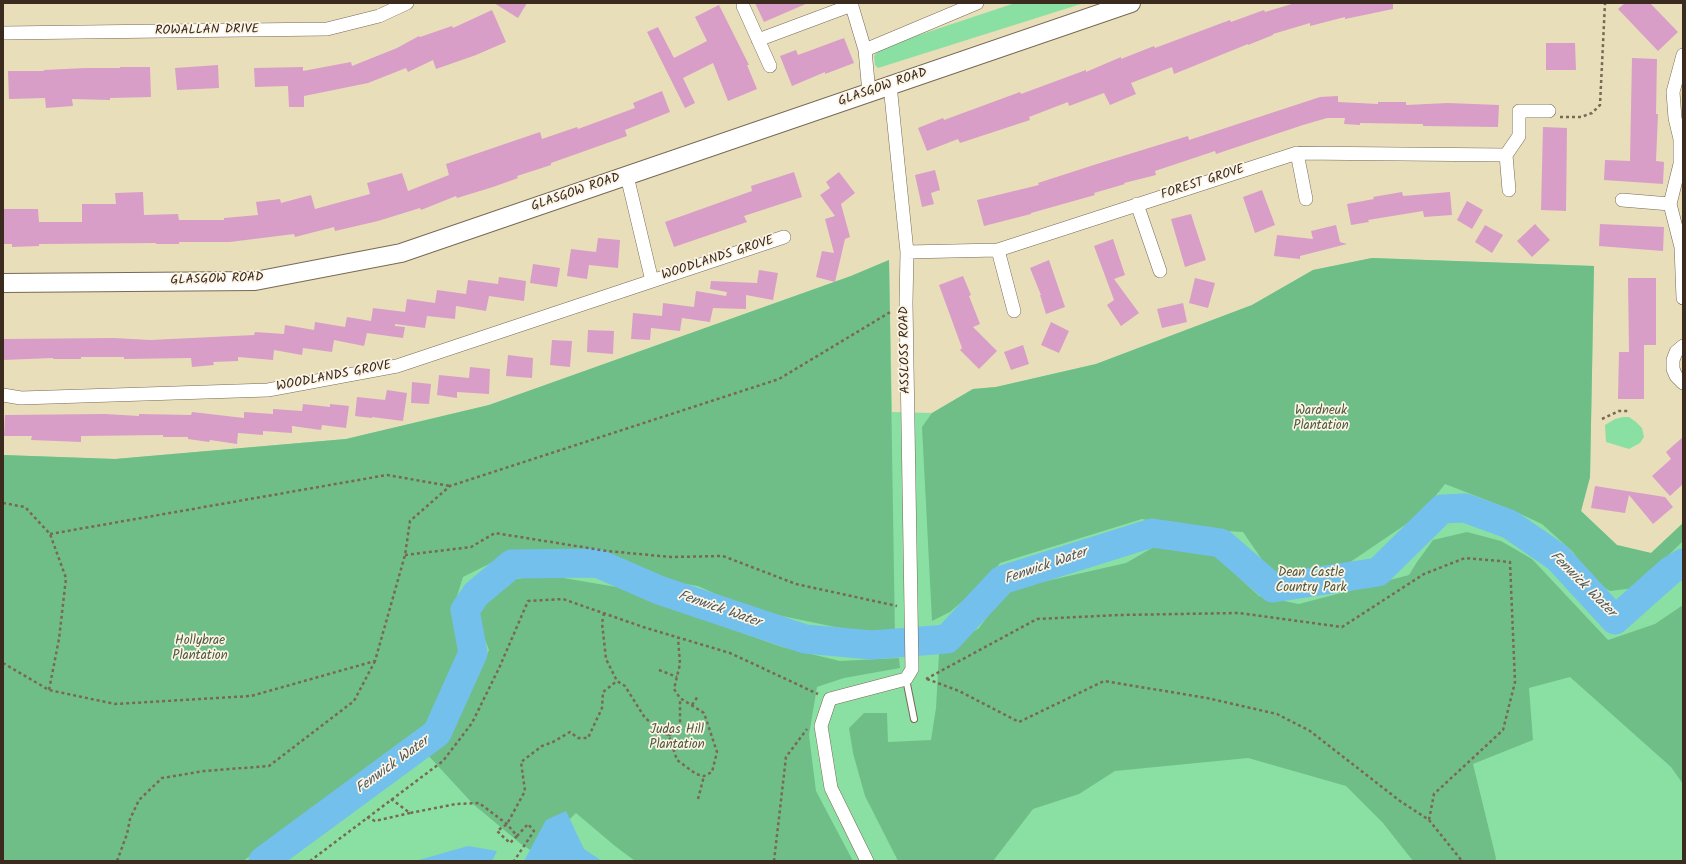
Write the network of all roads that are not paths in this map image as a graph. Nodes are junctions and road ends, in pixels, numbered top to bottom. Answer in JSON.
{"nodes":[{"id":1,"x":407,"y":3,"type":"edge"},
{"id":2,"x":977,"y":3,"type":"edge"},
{"id":3,"x":1131,"y":3,"type":"edge"},
{"id":4,"x":851,"y":4,"type":"edge"},
{"id":5,"x":743,"y":6,"type":"dead end"},
{"id":6,"x":3,"y":33,"type":"edge"},
{"id":7,"x":758,"y":40,"type":"junction"},
{"id":8,"x":865,"y":50,"type":"junction"},
{"id":9,"x":1682,"y":62,"type":"edge"},
{"id":10,"x":770,"y":66,"type":"dead end"},
{"id":11,"x":890,"y":85,"type":"junction"},
{"id":12,"x":869,"y":93,"type":"junction"},
{"id":13,"x":1549,"y":111,"type":"road end"},
{"id":14,"x":1297,"y":153,"type":"junction"},
{"id":15,"x":1506,"y":155,"type":"junction"},
{"id":16,"x":627,"y":176,"type":"junction"},
{"id":17,"x":1679,"y":189,"type":"edge"},
{"id":18,"x":1509,"y":190,"type":"dead end"},
{"id":19,"x":1306,"y":199,"type":"dead end"},
{"id":20,"x":1622,"y":200,"type":"dead end"},
{"id":21,"x":1137,"y":204,"type":"junction"},
{"id":22,"x":1670,"y":204,"type":"junction"},
{"id":23,"x":784,"y":237,"type":"dead end"},
{"id":24,"x":998,"y":250,"type":"junction"},
{"id":25,"x":907,"y":252,"type":"junction"},
{"id":26,"x":1160,"y":271,"type":"dead end"},
{"id":27,"x":652,"y":281,"type":"junction"},
{"id":28,"x":3,"y":283,"type":"edge"},
{"id":29,"x":1683,"y":298,"type":"edge"},
{"id":30,"x":1014,"y":311,"type":"dead end"},
{"id":31,"x":1683,"y":346,"type":"edge"},
{"id":32,"x":1683,"y":383,"type":"edge"},
{"id":33,"x":3,"y":395,"type":"edge"},
{"id":34,"x":909,"y":674,"type":"junction"},
{"id":35,"x":914,"y":719,"type":"dead end"},
{"id":36,"x":868,"y":861,"type":"edge"}],
"edges":[{"from":1,"to":6,"type":"street","name":"ROWALLAN DRIVE"},
{"from":2,"to":8,"type":"street"},
{"from":3,"to":11,"type":"main road","name":"GLASGOW ROAD"},
{"from":4,"to":7,"type":"street"},
{"from":4,"to":8,"type":"street"},
{"from":5,"to":7,"type":"street"},
{"from":7,"to":10,"type":"street"},
{"from":8,"to":12,"type":"street"},
{"from":9,"to":17,"type":"street"},
{"from":11,"to":12,"type":"main road","name":"GLASGOW ROAD"},
{"from":11,"to":25,"type":"street","name":"ASSLOSS ROAD"},
{"from":12,"to":16,"type":"main road","name":"GLASGOW ROAD"},
{"from":13,"to":15,"type":"street"},
{"from":14,"to":15,"type":"street","name":"FOREST GROVE"},
{"from":14,"to":19,"type":"street"},
{"from":14,"to":21,"type":"street","name":"FOREST GROVE"},
{"from":15,"to":18,"type":"street"},
{"from":16,"to":27,"type":"street","name":"WOODLANDS GROVE"},
{"from":16,"to":28,"type":"main road","name":"GLASGOW ROAD"},
{"from":17,"to":22,"type":"street"},
{"from":20,"to":22,"type":"street"},
{"from":21,"to":24,"type":"street","name":"FOREST GROVE"},
{"from":21,"to":26,"type":"street"},
{"from":22,"to":29,"type":"street"},
{"from":23,"to":27,"type":"street","name":"WOODLANDS GROVE"},
{"from":24,"to":25,"type":"street","name":"FOREST GROVE"},
{"from":24,"to":30,"type":"street"},
{"from":25,"to":34,"type":"street","name":"ASSLOSS ROAD"},
{"from":27,"to":33,"type":"street","name":"WOODLANDS GROVE"},
{"from":31,"to":32,"type":"street"},
{"from":34,"to":35,"type":"lane"},
{"from":34,"to":36,"type":"street"}]}
